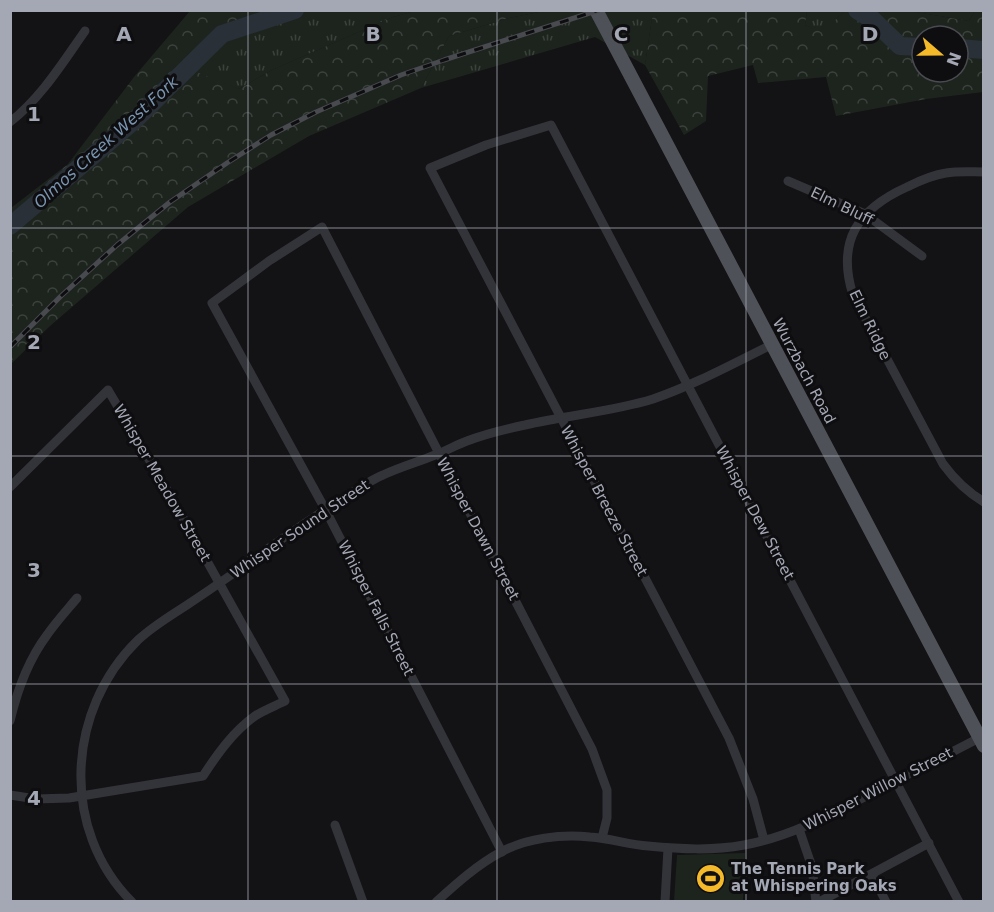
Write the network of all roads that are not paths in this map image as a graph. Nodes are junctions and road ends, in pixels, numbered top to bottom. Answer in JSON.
{"nodes":[{"id":1,"x":596,"y":10,"type":"edge"},
{"id":2,"x":86,"y":31,"type":"dead end"},
{"id":3,"x":10,"y":122,"type":"edge"},
{"id":4,"x":551,"y":125,"type":"joint"},
{"id":5,"x":984,"y":172,"type":"edge"},
{"id":6,"x":788,"y":181,"type":"dead end"},
{"id":7,"x":865,"y":214,"type":"junction"},
{"id":8,"x":322,"y":227,"type":"joint"},
{"id":9,"x":922,"y":256,"type":"dead end"},
{"id":10,"x":771,"y":345,"type":"junction"},
{"id":11,"x":688,"y":386,"type":"junction"},
{"id":12,"x":561,"y":418,"type":"junction"},
{"id":13,"x":438,"y":454,"type":"junction"},
{"id":14,"x":10,"y":487,"type":"edge"},
{"id":15,"x":984,"y":502,"type":"edge"},
{"id":16,"x":325,"y":509,"type":"junction"},
{"id":17,"x":220,"y":583,"type":"junction"},
{"id":18,"x":77,"y":598,"type":"dead end"},
{"id":19,"x":10,"y":721,"type":"edge"},
{"id":20,"x":981,"y":742,"type":"edge"},
{"id":21,"x":896,"y":780,"type":"junction"},
{"id":22,"x":10,"y":795,"type":"edge"},
{"id":23,"x":82,"y":796,"type":"junction"},
{"id":24,"x":335,"y":825,"type":"dead end"},
{"id":25,"x":799,"y":829,"type":"junction"},
{"id":26,"x":602,"y":838,"type":"junction"},
{"id":27,"x":764,"y":840,"type":"junction"},
{"id":28,"x":929,"y":843,"type":"junction"},
{"id":29,"x":668,"y":848,"type":"junction"},
{"id":30,"x":502,"y":852,"type":"junction"},
{"id":31,"x":872,"y":874,"type":"junction"},
{"id":32,"x":132,"y":902,"type":"edge"},
{"id":33,"x":363,"y":902,"type":"edge"},
{"id":34,"x":436,"y":902,"type":"edge"},
{"id":35,"x":665,"y":902,"type":"edge"},
{"id":36,"x":818,"y":902,"type":"edge"},
{"id":37,"x":886,"y":902,"type":"edge"},
{"id":38,"x":959,"y":902,"type":"edge"}],
"edges":[{"from":1,"to":10,"type":"main road","name":"Wurzbach Road"},
{"from":2,"to":3,"type":"street"},
{"from":4,"to":11,"type":"street","name":"Whisper Dew Street"},
{"from":4,"to":12,"type":"street","name":"Whisper Breeze Street"},
{"from":5,"to":7,"type":"street","name":"Elm Ridge"},
{"from":6,"to":7,"type":"street","name":"Elm Bluff"},
{"from":7,"to":9,"type":"street","name":"Elm Bluff"},
{"from":7,"to":15,"type":"street","name":"Elm Ridge"},
{"from":8,"to":13,"type":"street","name":"Whisper Dawn Street"},
{"from":8,"to":16,"type":"street","name":"Whisper Falls Street"},
{"from":10,"to":11,"type":"street","name":"Whisper Sound Street"},
{"from":10,"to":20,"type":"main road","name":"Wurzbach Road"},
{"from":11,"to":12,"type":"street","name":"Whisper Sound Street"},
{"from":11,"to":21,"type":"street","name":"Whisper Dew Street"},
{"from":12,"to":13,"type":"street","name":"Whisper Sound Street"},
{"from":12,"to":27,"type":"street","name":"Whisper Breeze Street"},
{"from":13,"to":16,"type":"street","name":"Whisper Sound Street"},
{"from":13,"to":26,"type":"street","name":"Whisper Dawn Street"},
{"from":14,"to":17,"type":"street","name":"Whisper Meadow Street"},
{"from":16,"to":17,"type":"street","name":"Whisper Sound Street"},
{"from":16,"to":30,"type":"street","name":"Whisper Falls Street"},
{"from":17,"to":23,"type":"street","name":"Whisper Sound Street"},
{"from":17,"to":23,"type":"street","name":"Whisper Meadow Street"},
{"from":18,"to":19,"type":"street"},
{"from":20,"to":21,"type":"street","name":"Whisper Willow Street"},
{"from":21,"to":25,"type":"street","name":"Whisper Willow Street"},
{"from":21,"to":28,"type":"street","name":"Whisper Dew Street"},
{"from":22,"to":23,"type":"street"},
{"from":23,"to":32,"type":"street"},
{"from":24,"to":33,"type":"street"},
{"from":25,"to":27,"type":"street","name":"Whisper Willow Street"},
{"from":25,"to":36,"type":"street"},
{"from":26,"to":29,"type":"street","name":"Whisper Willow Street"},
{"from":26,"to":30,"type":"street","name":"Whisper Willow Street"},
{"from":27,"to":29,"type":"street","name":"Whisper Willow Street"},
{"from":28,"to":31,"type":"street"},
{"from":28,"to":38,"type":"street","name":"Whisper Dew Street"},
{"from":29,"to":35,"type":"street"},
{"from":30,"to":34,"type":"street","name":"Whisper Willow Street"},
{"from":31,"to":36,"type":"street"},
{"from":31,"to":37,"type":"street"}]}
